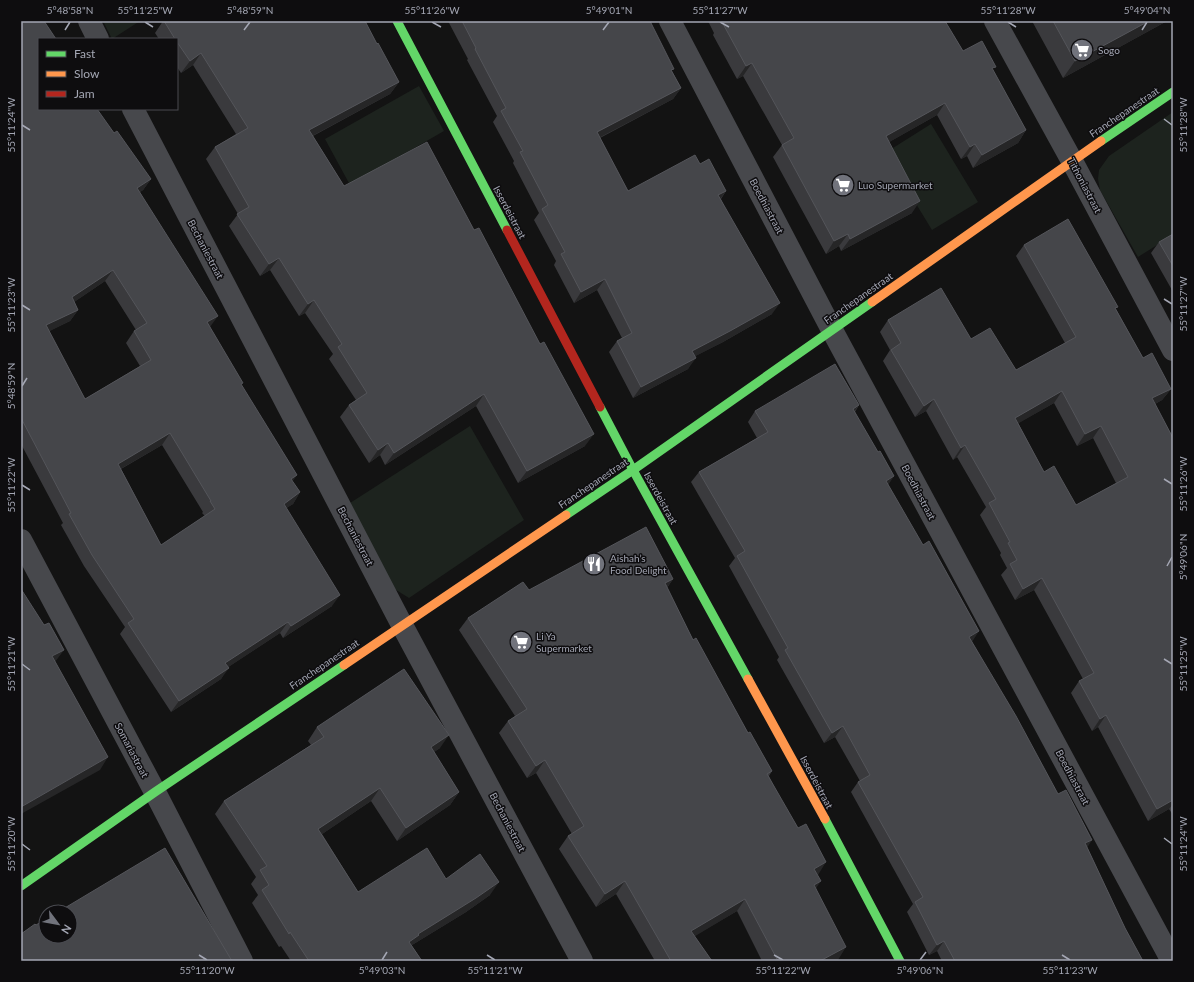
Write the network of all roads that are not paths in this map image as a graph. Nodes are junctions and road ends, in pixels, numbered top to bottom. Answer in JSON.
{"nodes":[{"id":1,"x":89,"y":21,"type":"edge"},
{"id":2,"x":397,"y":21,"type":"edge"},
{"id":3,"x":670,"y":21,"type":"edge"},
{"id":4,"x":996,"y":21,"type":"edge"},
{"id":5,"x":98,"y":38,"type":"edge"},
{"id":6,"x":1173,"y":92,"type":"edge"},
{"id":7,"x":134,"y":110,"type":"edge"},
{"id":8,"x":1072,"y":161,"type":"junction"},
{"id":9,"x":832,"y":330,"type":"junction"},
{"id":10,"x":1173,"y":350,"type":"edge"},
{"id":11,"x":633,"y":470,"type":"junction"},
{"id":12,"x":21,"y":540,"type":"edge"},
{"id":13,"x":402,"y":625,"type":"junction"},
{"id":14,"x":155,"y":792,"type":"junction"},
{"id":15,"x":21,"y":886,"type":"edge"},
{"id":16,"x":242,"y":961,"type":"edge"},
{"id":17,"x":582,"y":961,"type":"edge"},
{"id":18,"x":900,"y":961,"type":"edge"},
{"id":19,"x":1172,"y":961,"type":"edge"}],
"edges":[{"from":1,"to":5,"type":"street"},
{"from":2,"to":11,"type":"street","name":"Isserdeistraat"},
{"from":3,"to":9,"type":"street","name":"Boedhiastraat"},
{"from":4,"to":8,"type":"street","name":"Tithoniastraat"},
{"from":6,"to":8,"type":"street","name":"Franchepanestraat"},
{"from":7,"to":13,"type":"street","name":"Bechaniestraat"},
{"from":8,"to":9,"type":"street","name":"Franchepanestraat"},
{"from":8,"to":10,"type":"street","name":"Tithoniastraat"},
{"from":9,"to":11,"type":"street","name":"Franchepanestraat"},
{"from":9,"to":19,"type":"street","name":"Boedhiastraat"},
{"from":11,"to":13,"type":"street","name":"Franchepanestraat"},
{"from":11,"to":18,"type":"street","name":"Isserdeistraat"},
{"from":12,"to":14,"type":"street","name":"Somariastraat"},
{"from":13,"to":14,"type":"street","name":"Franchepanestraat"},
{"from":13,"to":17,"type":"street","name":"Bechaniestraat"},
{"from":14,"to":15,"type":"street","name":"Franchepanestraat"},
{"from":14,"to":16,"type":"street","name":"Somariastraat"}]}
